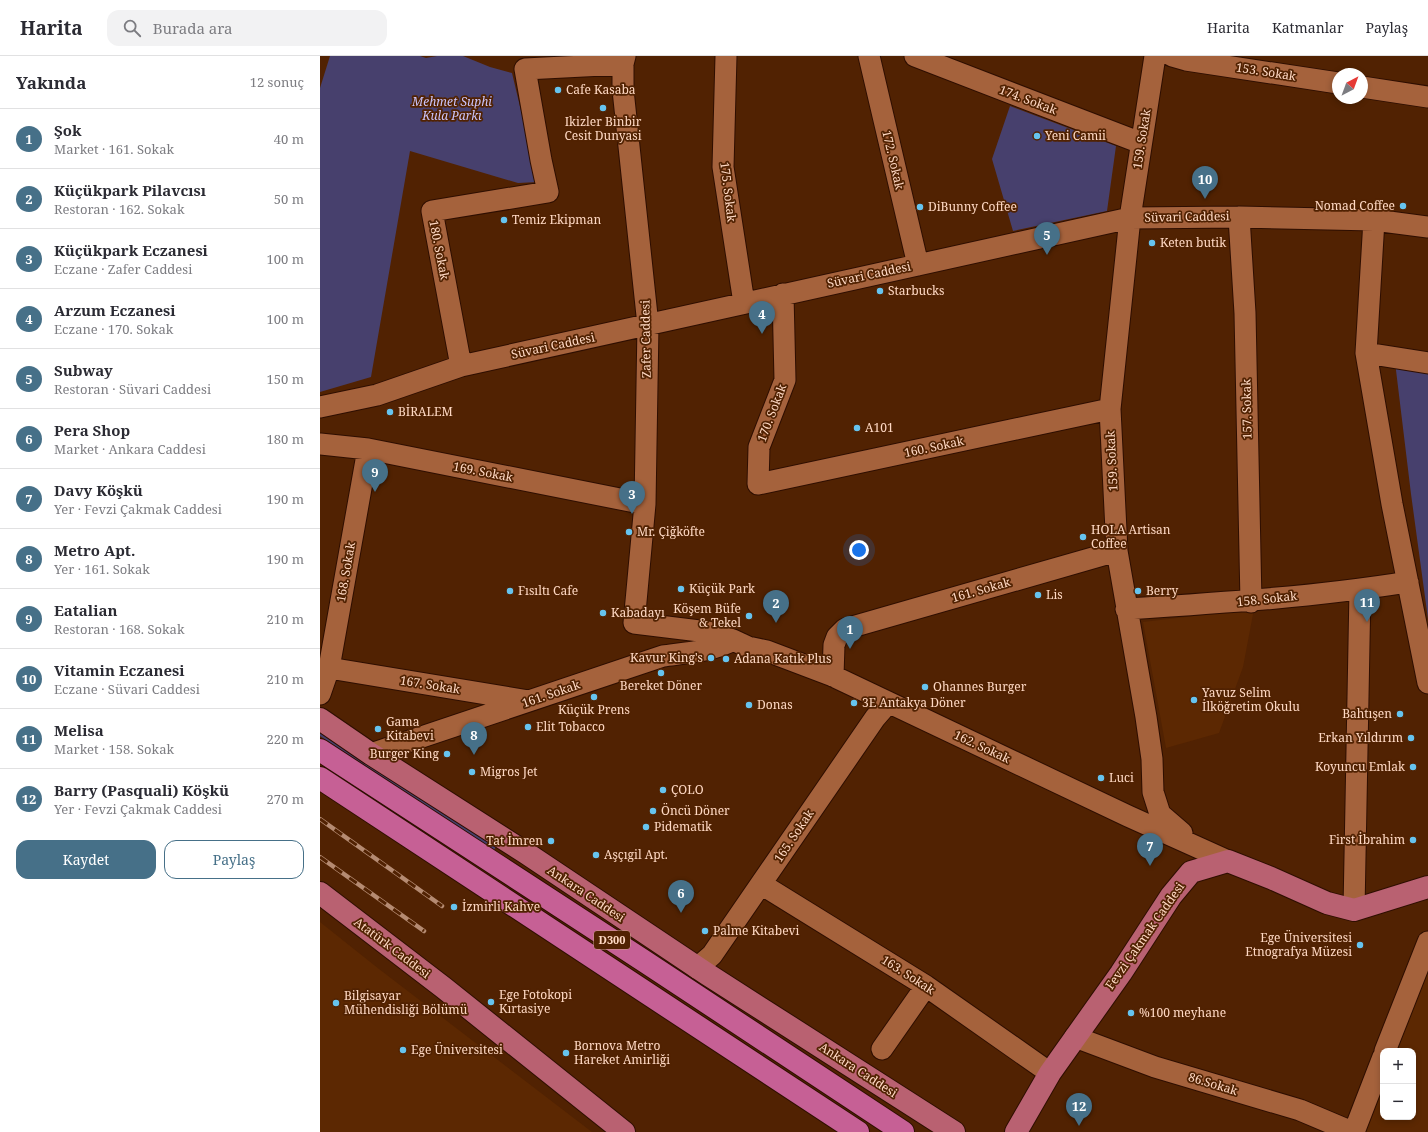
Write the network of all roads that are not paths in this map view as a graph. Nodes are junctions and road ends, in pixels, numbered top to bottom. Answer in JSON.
{"nodes":[{"id":1,"x":726,"y":56,"type":"edge"},
{"id":2,"x":869,"y":56,"type":"edge"},
{"id":3,"x":915,"y":56,"type":"edge"},
{"id":4,"x":1155,"y":56,"type":"edge"},
{"id":5,"x":1172,"y":56,"type":"edge"},
{"id":6,"x":624,"y":60,"type":"edge"},
{"id":7,"x":1332,"y":82,"type":"edge"},
{"id":8,"x":1368,"y":88,"type":"edge"},
{"id":9,"x":1428,"y":97,"type":"edge"},
{"id":10,"x":1141,"y":143,"type":"junction"},
{"id":11,"x":1239,"y":217,"type":"junction"},
{"id":12,"x":1130,"y":218,"type":"junction"},
{"id":13,"x":1374,"y":220,"type":"junction"},
{"id":14,"x":1428,"y":227,"type":"edge"},
{"id":15,"x":918,"y":265,"type":"junction"},
{"id":16,"x":783,"y":294,"type":"junction"},
{"id":17,"x":744,"y":303,"type":"junction"},
{"id":18,"x":648,"y":325,"type":"junction"},
{"id":19,"x":1366,"y":353,"type":"junction"},
{"id":20,"x":1428,"y":363,"type":"edge"},
{"id":21,"x":461,"y":366,"type":"junction"},
{"id":22,"x":320,"y":407,"type":"edge"},
{"id":23,"x":1110,"y":409,"type":"junction"},
{"id":24,"x":320,"y":444,"type":"edge"},
{"id":25,"x":368,"y":449,"type":"junction"},
{"id":26,"x":758,"y":484,"type":"joint"},
{"id":27,"x":645,"y":504,"type":"junction"},
{"id":28,"x":1117,"y":551,"type":"junction"},
{"id":29,"x":1408,"y":582,"type":"junction"},
{"id":30,"x":1360,"y":590,"type":"junction"},
{"id":31,"x":1251,"y":602,"type":"junction"},
{"id":32,"x":1126,"y":609,"type":"junction"},
{"id":33,"x":634,"y":623,"type":"joint"},
{"id":34,"x":733,"y":640,"type":"junction"},
{"id":35,"x":329,"y":668,"type":"junction"},
{"id":36,"x":833,"y":676,"type":"junction"},
{"id":37,"x":1428,"y":683,"type":"edge"},
{"id":38,"x":320,"y":694,"type":"edge"},
{"id":39,"x":531,"y":701,"type":"junction"},
{"id":40,"x":888,"y":703,"type":"junction"},
{"id":41,"x":320,"y":719,"type":"edge"},
{"id":42,"x":320,"y":750,"type":"edge"},
{"id":43,"x":371,"y":754,"type":"junction"},
{"id":44,"x":320,"y":778,"type":"edge"},
{"id":45,"x":1199,"y":848,"type":"junction"},
{"id":46,"x":1228,"y":861,"type":"junction"},
{"id":47,"x":762,"y":884,"type":"junction"},
{"id":48,"x":1428,"y":887,"type":"edge"},
{"id":49,"x":320,"y":893,"type":"edge"},
{"id":50,"x":1354,"y":910,"type":"junction"},
{"id":51,"x":1428,"y":942,"type":"edge"},
{"id":52,"x":697,"y":968,"type":"junction"},
{"id":53,"x":926,"y":986,"type":"junction"},
{"id":54,"x":1075,"y":1037,"type":"junction"},
{"id":55,"x":882,"y":1048,"type":"dead end"},
{"id":56,"x":1386,"y":1048,"type":"edge"},
{"id":57,"x":1380,"y":1064,"type":"edge"},
{"id":58,"x":1050,"y":1073,"type":"junction"},
{"id":59,"x":624,"y":1132,"type":"edge"},
{"id":60,"x":858,"y":1132,"type":"edge"},
{"id":61,"x":903,"y":1132,"type":"edge"},
{"id":62,"x":954,"y":1132,"type":"edge"},
{"id":63,"x":1016,"y":1132,"type":"edge"},
{"id":64,"x":1353,"y":1132,"type":"edge"}],
"edges":[{"from":1,"to":17,"type":"street","name":"175. Sokak"},
{"from":2,"to":15,"type":"street","name":"172. Sokak"},
{"from":3,"to":10,"type":"street","name":"174. Sokak"},
{"from":4,"to":10,"type":"street","name":"159. Sokak"},
{"from":5,"to":7,"type":"street","name":"153. Sokak"},
{"from":6,"to":18,"type":"street","name":"Zafer Caddesi"},
{"from":6,"to":21,"type":"street","name":"180. Sokak"},
{"from":8,"to":9,"type":"street"},
{"from":10,"to":12,"type":"street","name":"159. Sokak"},
{"from":11,"to":12,"type":"street","name":"Süvari Caddesi"},
{"from":11,"to":13,"type":"street","name":"Süvari Caddesi"},
{"from":11,"to":31,"type":"street","name":"157. Sokak"},
{"from":12,"to":15,"type":"street","name":"Süvari Caddesi"},
{"from":12,"to":23,"type":"street","name":"159. Sokak"},
{"from":13,"to":14,"type":"street","name":"Süvari Caddesi"},
{"from":13,"to":19,"type":"street"},
{"from":15,"to":16,"type":"street","name":"Süvari Caddesi"},
{"from":16,"to":17,"type":"street","name":"Süvari Caddesi"},
{"from":16,"to":26,"type":"street","name":"170. Sokak"},
{"from":17,"to":18,"type":"street","name":"Süvari Caddesi"},
{"from":18,"to":21,"type":"street","name":"Süvari Caddesi"},
{"from":18,"to":27,"type":"street","name":"Zafer Caddesi"},
{"from":19,"to":20,"type":"street"},
{"from":19,"to":29,"type":"street"},
{"from":21,"to":22,"type":"street","name":"Süvari Caddesi"},
{"from":23,"to":26,"type":"street","name":"160. Sokak"},
{"from":23,"to":28,"type":"street","name":"159. Sokak"},
{"from":24,"to":25,"type":"street","name":"169. Sokak"},
{"from":25,"to":27,"type":"street","name":"169. Sokak"},
{"from":25,"to":35,"type":"street","name":"168. Sokak"},
{"from":27,"to":33,"type":"street","name":"Zafer Caddesi"},
{"from":28,"to":32,"type":"street","name":"159. Sokak"},
{"from":28,"to":36,"type":"street","name":"161. Sokak"},
{"from":29,"to":30,"type":"street","name":"158. Sokak"},
{"from":29,"to":37,"type":"street"},
{"from":30,"to":31,"type":"street","name":"158. Sokak"},
{"from":30,"to":50,"type":"street"},
{"from":31,"to":32,"type":"street","name":"158. Sokak"},
{"from":32,"to":45,"type":"street","name":"159. Sokak"},
{"from":33,"to":34,"type":"street","name":"162. Sokak"},
{"from":34,"to":36,"type":"street","name":"162. Sokak"},
{"from":34,"to":39,"type":"street","name":"161. Sokak"},
{"from":35,"to":38,"type":"street","name":"168. Sokak"},
{"from":35,"to":39,"type":"street","name":"167. Sokak"},
{"from":36,"to":40,"type":"street","name":"162. Sokak"},
{"from":39,"to":43,"type":"street","name":"161. Sokak"},
{"from":40,"to":45,"type":"street","name":"162. Sokak"},
{"from":40,"to":47,"type":"street","name":"165. Sokak"},
{"from":41,"to":43,"type":"main road","name":"Ankara Caddesi"},
{"from":42,"to":61,"type":"highway","name":"Ankara Caddesi","number":"D300"},
{"from":43,"to":52,"type":"main road","name":"Ankara Caddesi"},
{"from":44,"to":60,"type":"highway","number":"D300"},
{"from":45,"to":46,"type":"street","name":"162. Sokak"},
{"from":46,"to":50,"type":"main road"},
{"from":46,"to":54,"type":"main road","name":"Fevzi Çakmak Caddesi"},
{"from":47,"to":52,"type":"street","name":"165. Sokak"},
{"from":47,"to":53,"type":"street","name":"163. Sokak"},
{"from":48,"to":50,"type":"main road"},
{"from":49,"to":59,"type":"main road","name":"Atatürk Caddesi"},
{"from":51,"to":56,"type":"street"},
{"from":52,"to":62,"type":"main road","name":"Ankara Caddesi"},
{"from":53,"to":55,"type":"street"},
{"from":53,"to":58,"type":"street","name":"163. Sokak"},
{"from":54,"to":58,"type":"main road","name":"Fevzi Çakmak Caddesi"},
{"from":54,"to":64,"type":"street","name":"86.Sokak"},
{"from":57,"to":64,"type":"street","name":"86.Sokak"},
{"from":58,"to":63,"type":"main road","name":"Fevzi Çakmak Caddesi"}]}
